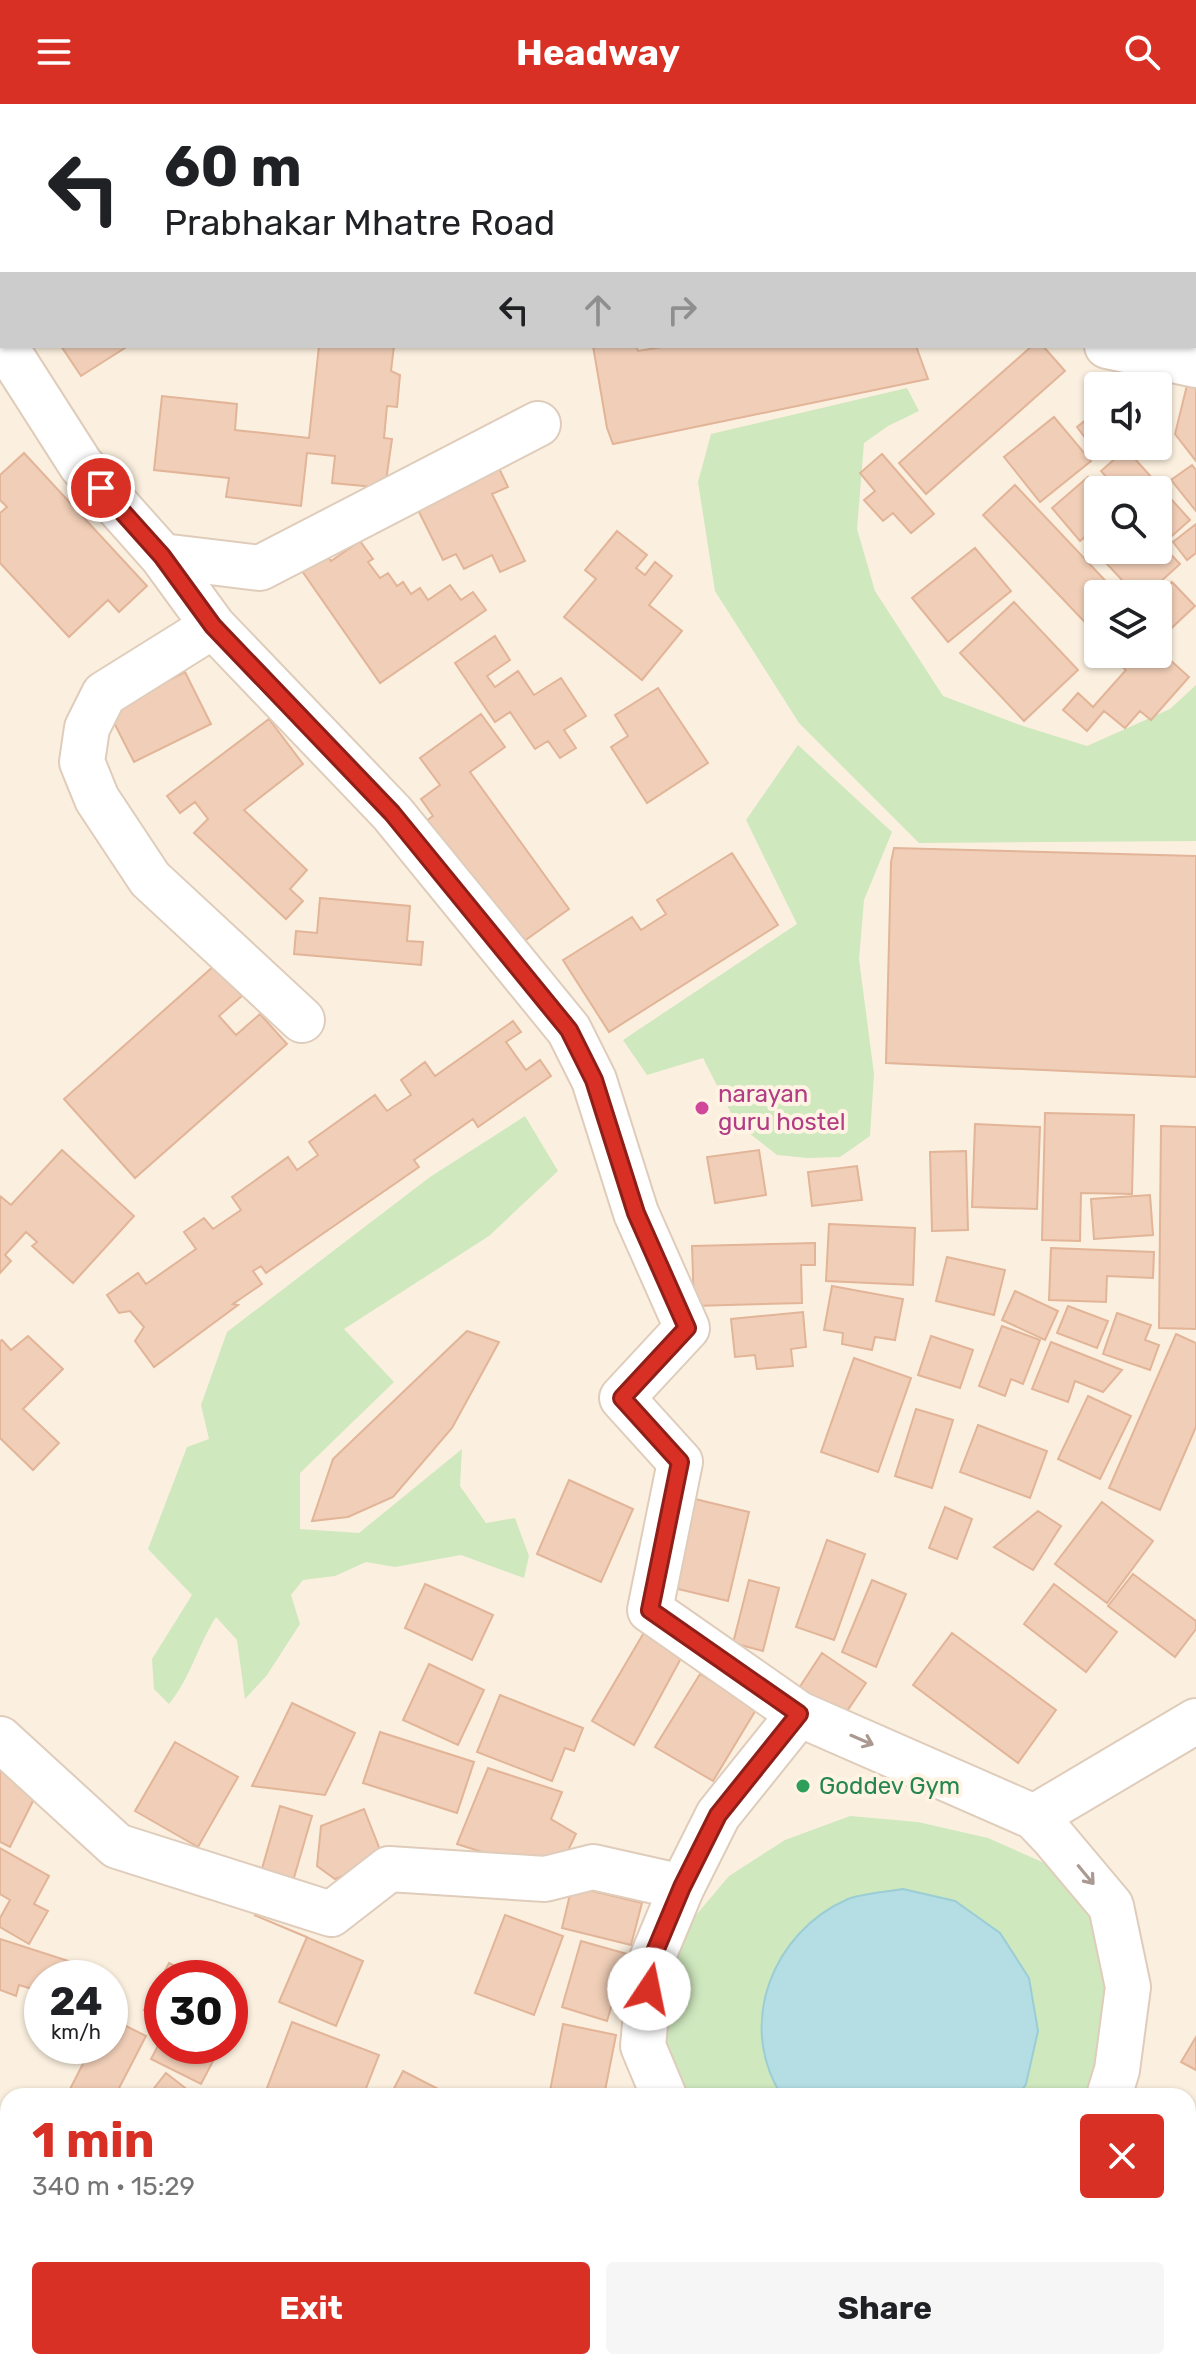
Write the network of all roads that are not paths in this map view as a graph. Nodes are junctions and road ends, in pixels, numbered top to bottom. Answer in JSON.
{"nodes":[{"id":1,"x":6,"y":348,"type":"edge"},
{"id":2,"x":1116,"y":348,"type":"edge"},
{"id":3,"x":1196,"y":365,"type":"edge"},
{"id":4,"x":538,"y":424,"type":"dead end"},
{"id":5,"x":162,"y":556,"type":"junction"},
{"id":6,"x":213,"y":626,"type":"junction"},
{"id":7,"x":302,"y":1020,"type":"dead end"},
{"id":8,"x":799,"y":1714,"type":"junction"},
{"id":9,"x":1196,"y":1721,"type":"edge"},
{"id":10,"x":0,"y":1739,"type":"edge"},
{"id":11,"x":1034,"y":1817,"type":"junction"},
{"id":12,"x":682,"y":1887,"type":"junction"},
{"id":13,"x":661,"y":2088,"type":"edge"},
{"id":14,"x":1111,"y":2088,"type":"edge"}],
"edges":[{"from":1,"to":5,"type":"street"},
{"from":2,"to":3,"type":"street"},
{"from":4,"to":5,"type":"street"},
{"from":5,"to":6,"type":"street"},
{"from":6,"to":7,"type":"street"},
{"from":6,"to":8,"type":"street"},
{"from":8,"to":11,"type":"street","one_way":true},
{"from":8,"to":12,"type":"street"},
{"from":9,"to":11,"type":"street"},
{"from":10,"to":12,"type":"street"},
{"from":11,"to":14,"type":"street","one_way":true},
{"from":12,"to":13,"type":"street"}]}
